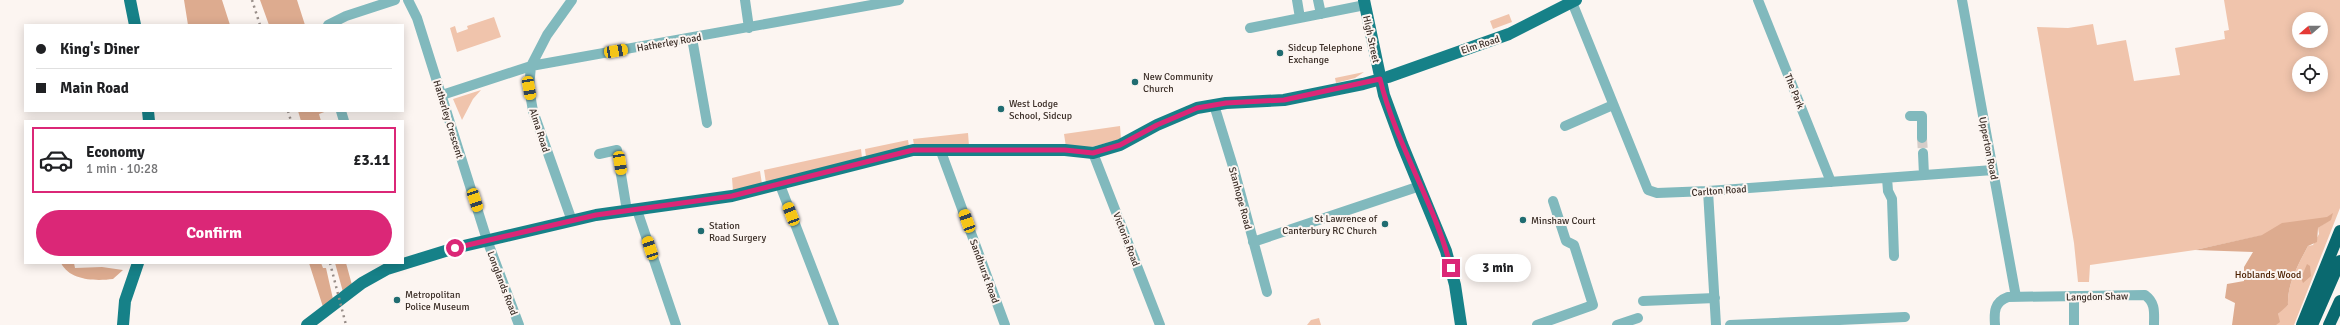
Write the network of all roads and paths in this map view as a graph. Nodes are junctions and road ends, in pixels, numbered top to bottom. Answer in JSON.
{"nodes":[{"id":1,"x":130,"y":0,"type":"edge"},
{"id":2,"x":394,"y":0,"type":"edge"},
{"id":3,"x":408,"y":0,"type":"edge"},
{"id":4,"x":572,"y":0,"type":"edge"},
{"id":5,"x":745,"y":0,"type":"edge"},
{"id":6,"x":899,"y":0,"type":"edge"},
{"id":7,"x":1297,"y":0,"type":"edge"},
{"id":8,"x":1318,"y":0,"type":"edge"},
{"id":9,"x":1758,"y":0,"type":"edge"},
{"id":10,"x":1962,"y":0,"type":"edge"},
{"id":11,"x":1574,"y":1,"type":"edge"},
{"id":12,"x":1364,"y":3,"type":"edge"},
{"id":13,"x":1321,"y":14,"type":"junction"},
{"id":14,"x":1300,"y":18,"type":"junction"},
{"id":15,"x":135,"y":24,"type":"edge"},
{"id":16,"x":330,"y":24,"type":"edge"},
{"id":17,"x":749,"y":28,"type":"junction"},
{"id":18,"x":1250,"y":28,"type":"dead end"},
{"id":19,"x":692,"y":38,"type":"junction"},
{"id":20,"x":530,"y":66,"type":"junction"},
{"id":21,"x":1380,"y":79,"type":"junction"},
{"id":22,"x":442,"y":95,"type":"junction"},
{"id":23,"x":1214,"y":105,"type":"junction"},
{"id":24,"x":1613,"y":105,"type":"junction"},
{"id":25,"x":1910,"y":116,"type":"dead end"},
{"id":26,"x":707,"y":123,"type":"dead end"},
{"id":27,"x":1565,"y":126,"type":"dead end"},
{"id":28,"x":1922,"y":138,"type":"tunnel mouth"},
{"id":29,"x":940,"y":149,"type":"junction"},
{"id":30,"x":1093,"y":153,"type":"junction"},
{"id":31,"x":1923,"y":153,"type":"tunnel mouth"},
{"id":32,"x":599,"y":154,"type":"dead end"},
{"id":33,"x":1993,"y":170,"type":"junction"},
{"id":34,"x":1924,"y":175,"type":"junction"},
{"id":35,"x":1887,"y":178,"type":"junction"},
{"id":36,"x":1831,"y":182,"type":"junction"},
{"id":37,"x":780,"y":185,"type":"junction"},
{"id":38,"x":1420,"y":186,"type":"junction"},
{"id":39,"x":1708,"y":191,"type":"junction"},
{"id":40,"x":1553,"y":201,"type":"dead end"},
{"id":41,"x":632,"y":211,"type":"junction"},
{"id":42,"x":572,"y":221,"type":"junction"},
{"id":43,"x":2340,"y":231,"type":"edge"},
{"id":44,"x":487,"y":240,"type":"junction"},
{"id":45,"x":1253,"y":242,"type":"junction"},
{"id":46,"x":1894,"y":256,"type":"dead end"},
{"id":47,"x":2340,"y":261,"type":"edge"},
{"id":48,"x":404,"y":263,"type":"edge"},
{"id":49,"x":138,"y":264,"type":"edge"},
{"id":50,"x":402,"y":264,"type":"edge"},
{"id":51,"x":1267,"y":292,"type":"dead end"},
{"id":52,"x":2074,"y":296,"type":"junction"},
{"id":53,"x":2016,"y":297,"type":"junction"},
{"id":54,"x":1715,"y":298,"type":"junction"},
{"id":55,"x":1643,"y":301,"type":"dead end"},
{"id":56,"x":2340,"y":301,"type":"edge"},
{"id":57,"x":1638,"y":318,"type":"dead end"},
{"id":58,"x":1901,"y":320,"type":"edge"},
{"id":59,"x":1556,"y":322,"type":"edge"},
{"id":60,"x":1854,"y":323,"type":"edge"},
{"id":61,"x":123,"y":325,"type":"edge"},
{"id":62,"x":307,"y":325,"type":"edge"},
{"id":63,"x":519,"y":325,"type":"edge"},
{"id":64,"x":676,"y":325,"type":"edge"},
{"id":65,"x":834,"y":325,"type":"edge"},
{"id":66,"x":1005,"y":325,"type":"edge"},
{"id":67,"x":1160,"y":325,"type":"edge"},
{"id":68,"x":1461,"y":325,"type":"edge"},
{"id":69,"x":1538,"y":325,"type":"edge"},
{"id":70,"x":1617,"y":325,"type":"edge"},
{"id":71,"x":1716,"y":325,"type":"edge"},
{"id":72,"x":1730,"y":325,"type":"edge"},
{"id":73,"x":1995,"y":325,"type":"edge"},
{"id":74,"x":2074,"y":325,"type":"edge"},
{"id":75,"x":2154,"y":325,"type":"edge"},
{"id":76,"x":2302,"y":325,"type":"edge"},
{"id":77,"x":2312,"y":325,"type":"edge"},
{"id":78,"x":2329,"y":325,"type":"edge"}],
"edges":[{"from":1,"to":15,"type":"main road"},
{"from":2,"to":16,"type":"street"},
{"from":3,"to":22,"type":"street","name":"Hatherley Crescent"},
{"from":4,"to":20,"type":"street","name":"Alma Road"},
{"from":5,"to":17,"type":"street"},
{"from":6,"to":17,"type":"street","name":"Hatherley Road"},
{"from":7,"to":14,"type":"street"},
{"from":8,"to":13,"type":"street"},
{"from":9,"to":36,"type":"street","name":"The Park"},
{"from":10,"to":33,"type":"street","name":"Upperton Road"},
{"from":11,"to":21,"type":"main road","name":"Elm Road"},
{"from":11,"to":24,"type":"street","name":"Carlton Road"},
{"from":12,"to":13,"type":"street"},
{"from":12,"to":21,"type":"main road","name":"High Street"},
{"from":13,"to":14,"type":"street"},
{"from":14,"to":18,"type":"street"},
{"from":17,"to":19,"type":"street","name":"Hatherley Road"},
{"from":19,"to":20,"type":"street","name":"Hatherley Road"},
{"from":19,"to":26,"type":"street"},
{"from":20,"to":22,"type":"street","name":"Hatherley Road"},
{"from":20,"to":42,"type":"street","name":"Alma Road"},
{"from":21,"to":23,"type":"main road","name":"Elm Road"},
{"from":21,"to":38,"type":"main road","name":"High Street"},
{"from":22,"to":44,"type":"street","name":"Hatherley Crescent"},
{"from":23,"to":30,"type":"main road","name":"Elm Road"},
{"from":23,"to":45,"type":"street","name":"Stanhope Road"},
{"from":24,"to":27,"type":"street"},
{"from":24,"to":39,"type":"street","name":"Carlton Road"},
{"from":25,"to":28,"type":"street"},
{"from":29,"to":30,"type":"main road"},
{"from":29,"to":37,"type":"main road"},
{"from":29,"to":66,"type":"street","name":"Sandhurst Road"},
{"from":30,"to":67,"type":"street","name":"Victoria Road"},
{"from":31,"to":34,"type":"street"},
{"from":32,"to":41,"type":"street"},
{"from":33,"to":34,"type":"street","name":"Carlton Road"},
{"from":33,"to":53,"type":"street","name":"Upperton Road"},
{"from":34,"to":35,"type":"street","name":"Carlton Road"},
{"from":35,"to":36,"type":"street","name":"Carlton Road"},
{"from":35,"to":46,"type":"street"},
{"from":36,"to":39,"type":"street","name":"Carlton Road"},
{"from":37,"to":41,"type":"main road"},
{"from":37,"to":65,"type":"street"},
{"from":38,"to":45,"type":"street"},
{"from":38,"to":68,"type":"main road","name":"High Street"},
{"from":39,"to":54,"type":"street"},
{"from":40,"to":59,"type":"street"},
{"from":41,"to":42,"type":"main road"},
{"from":41,"to":64,"type":"street"},
{"from":42,"to":44,"type":"main road"},
{"from":43,"to":76,"type":"highway"},
{"from":44,"to":48,"type":"main road"},
{"from":44,"to":63,"type":"street","name":"Longlands Road"},
{"from":45,"to":51,"type":"street","name":"Stanhope Road"},
{"from":47,"to":77,"type":"highway"},
{"from":49,"to":61,"type":"main road"},
{"from":50,"to":62,"type":"main road"},
{"from":52,"to":53,"type":"street","name":"Langdon Shaw"},
{"from":52,"to":74,"type":"street"},
{"from":52,"to":75,"type":"street","name":"Langdon Shaw"},
{"from":53,"to":73,"type":"street","name":"Langdon Shaw"},
{"from":54,"to":55,"type":"street"},
{"from":54,"to":71,"type":"street"},
{"from":56,"to":78,"type":"highway"},
{"from":57,"to":70,"type":"street"},
{"from":58,"to":60,"type":"street"},
{"from":59,"to":69,"type":"street"},
{"from":60,"to":72,"type":"street"}]}
